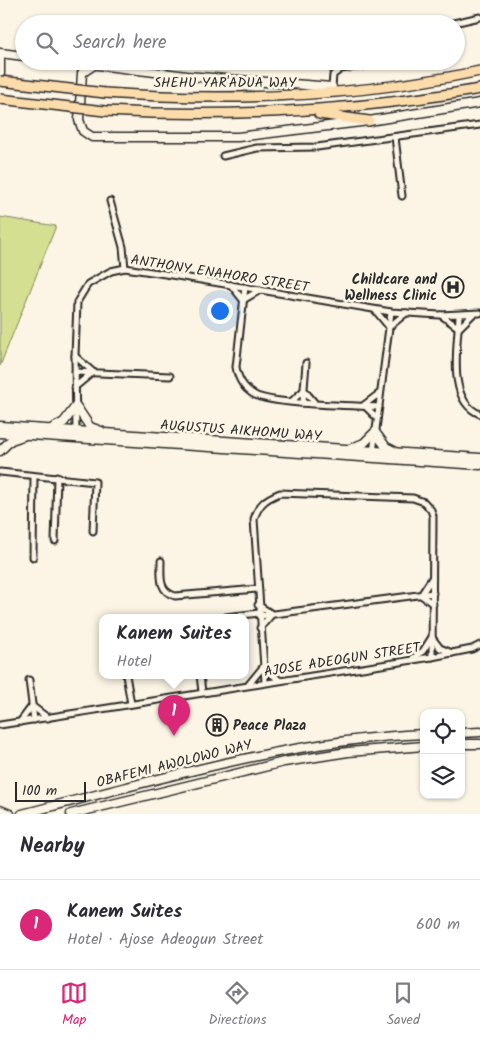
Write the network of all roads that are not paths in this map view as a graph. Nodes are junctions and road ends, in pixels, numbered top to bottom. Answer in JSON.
{"nodes":[{"id":1,"x":480,"y":18,"type":"edge"},
{"id":2,"x":465,"y":21,"type":"edge"},
{"id":3,"x":0,"y":53,"type":"edge"},
{"id":4,"x":15,"y":55,"type":"edge"},
{"id":5,"x":0,"y":59,"type":"edge"},
{"id":6,"x":87,"y":70,"type":"edge"},
{"id":7,"x":135,"y":70,"type":"edge"},
{"id":8,"x":339,"y":70,"type":"edge"},
{"id":9,"x":480,"y":71,"type":"edge"},
{"id":10,"x":0,"y":74,"type":"edge"},
{"id":11,"x":0,"y":81,"type":"edge"},
{"id":12,"x":332,"y":87,"type":"junction"},
{"id":13,"x":376,"y":88,"type":"junction"},
{"id":14,"x":480,"y":89,"type":"edge"},
{"id":15,"x":0,"y":98,"type":"edge"},
{"id":16,"x":480,"y":103,"type":"edge"},
{"id":17,"x":294,"y":112,"type":"junction"},
{"id":18,"x":369,"y":121,"type":"junction"},
{"id":19,"x":480,"y":124,"type":"edge"},
{"id":20,"x":395,"y":137,"type":"junction"},
{"id":21,"x":223,"y":156,"type":"dead end"},
{"id":22,"x":402,"y":196,"type":"dead end"},
{"id":23,"x":110,"y":201,"type":"dead end"},
{"id":24,"x":125,"y":268,"type":"junction"},
{"id":25,"x":231,"y":284,"type":"junction"},
{"id":26,"x":245,"y":287,"type":"junction"},
{"id":27,"x":260,"y":290,"type":"junction"},
{"id":28,"x":243,"y":300,"type":"junction"},
{"id":29,"x":375,"y":310,"type":"junction"},
{"id":30,"x":391,"y":312,"type":"junction"},
{"id":31,"x":406,"y":313,"type":"junction"},
{"id":32,"x":480,"y":313,"type":"edge"},
{"id":33,"x":473,"y":314,"type":"junction"},
{"id":34,"x":440,"y":315,"type":"junction"},
{"id":35,"x":459,"y":315,"type":"junction"},
{"id":36,"x":389,"y":327,"type":"junction"},
{"id":37,"x":459,"y":328,"type":"junction"},
{"id":38,"x":75,"y":356,"type":"junction"},
{"id":39,"x":306,"y":363,"type":"dead end"},
{"id":40,"x":75,"y":372,"type":"junction"},
{"id":41,"x":93,"y":372,"type":"junction"},
{"id":42,"x":170,"y":376,"type":"dead end"},
{"id":43,"x":75,"y":387,"type":"junction"},
{"id":44,"x":304,"y":390,"type":"junction"},
{"id":45,"x":380,"y":393,"type":"junction"},
{"id":46,"x":292,"y":401,"type":"junction"},
{"id":47,"x":303,"y":402,"type":"junction"},
{"id":48,"x":314,"y":402,"type":"junction"},
{"id":49,"x":364,"y":405,"type":"junction"},
{"id":50,"x":76,"y":406,"type":"junction"},
{"id":51,"x":379,"y":406,"type":"junction"},
{"id":52,"x":480,"y":414,"type":"edge"},
{"id":53,"x":377,"y":418,"type":"junction"},
{"id":54,"x":0,"y":426,"type":"edge"},
{"id":55,"x":47,"y":430,"type":"junction"},
{"id":56,"x":375,"y":432,"type":"junction"},
{"id":57,"x":0,"y":433,"type":"edge"},
{"id":58,"x":109,"y":434,"type":"junction"},
{"id":59,"x":27,"y":435,"type":"junction"},
{"id":60,"x":76,"y":436,"type":"junction"},
{"id":61,"x":348,"y":449,"type":"junction"},
{"id":62,"x":0,"y":451,"type":"edge"},
{"id":63,"x":399,"y":453,"type":"junction"},
{"id":64,"x":373,"y":454,"type":"junction"},
{"id":65,"x":480,"y":463,"type":"edge"},
{"id":66,"x":0,"y":472,"type":"edge"},
{"id":67,"x":34,"y":476,"type":"junction"},
{"id":68,"x":57,"y":477,"type":"junction"},
{"id":69,"x":93,"y":531,"type":"dead end"},
{"id":70,"x":54,"y":541,"type":"dead end"},
{"id":71,"x":33,"y":557,"type":"dead end"},
{"id":72,"x":160,"y":561,"type":"dead end"},
{"id":73,"x":433,"y":578,"type":"junction"},
{"id":74,"x":257,"y":589,"type":"junction"},
{"id":75,"x":433,"y":593,"type":"junction"},
{"id":76,"x":421,"y":595,"type":"junction"},
{"id":77,"x":432,"y":604,"type":"junction"},
{"id":78,"x":258,"y":605,"type":"junction"},
{"id":79,"x":259,"y":614,"type":"junction"},
{"id":80,"x":272,"y":614,"type":"junction"},
{"id":81,"x":249,"y":615,"type":"edge"},
{"id":82,"x":260,"y":628,"type":"junction"},
{"id":83,"x":432,"y":637,"type":"junction"},
{"id":84,"x":480,"y":645,"type":"edge"},
{"id":85,"x":452,"y":653,"type":"junction"},
{"id":86,"x":432,"y":657,"type":"junction"},
{"id":87,"x":409,"y":660,"type":"junction"},
{"id":88,"x":264,"y":668,"type":"junction"},
{"id":89,"x":127,"y":679,"type":"edge"},
{"id":90,"x":200,"y":679,"type":"edge"},
{"id":91,"x":29,"y":680,"type":"dead end"},
{"id":92,"x":280,"y":680,"type":"junction"},
{"id":93,"x":265,"y":682,"type":"junction"},
{"id":94,"x":249,"y":685,"type":"junction"},
{"id":95,"x":202,"y":692,"type":"junction"},
{"id":96,"x":131,"y":704,"type":"junction"},
{"id":97,"x":32,"y":706,"type":"junction"},
{"id":98,"x":48,"y":718,"type":"junction"},
{"id":99,"x":34,"y":720,"type":"junction"},
{"id":100,"x":20,"y":722,"type":"junction"},
{"id":101,"x":0,"y":725,"type":"edge"},
{"id":102,"x":465,"y":732,"type":"edge"},
{"id":103,"x":480,"y":732,"type":"edge"},
{"id":104,"x":420,"y":734,"type":"edge"},
{"id":105,"x":465,"y":744,"type":"edge"},
{"id":106,"x":480,"y":744,"type":"edge"},
{"id":107,"x":420,"y":746,"type":"edge"},
{"id":108,"x":0,"y":810,"type":"edge"},
{"id":109,"x":10,"y":814,"type":"edge"},
{"id":110,"x":22,"y":814,"type":"edge"},
{"id":111,"x":72,"y":814,"type":"edge"}],
"edges":[{"from":1,"to":2,"type":"street"},
{"from":3,"to":4,"type":"street"},
{"from":5,"to":10,"type":"street"},
{"from":6,"to":18,"type":"street"},
{"from":7,"to":12,"type":"street"},
{"from":8,"to":12,"type":"street"},
{"from":9,"to":13,"type":"highway","name":"SHEHU YAR'ADUA WAY"},
{"from":11,"to":13,"type":"highway","name":"SHEHU YAR'ADUA WAY","bridge":true},
{"from":12,"to":13,"type":"highway"},
{"from":14,"to":17,"type":"highway"},
{"from":15,"to":17,"type":"highway","bridge":true},
{"from":16,"to":18,"type":"street"},
{"from":17,"to":18,"type":"highway"},
{"from":19,"to":20,"type":"street"},
{"from":20,"to":21,"type":"street"},
{"from":20,"to":22,"type":"street"},
{"from":23,"to":24,"type":"street"},
{"from":24,"to":25,"type":"street","name":"ANTHONY ENAHORO STREET"},
{"from":24,"to":38,"type":"street","name":"ANTHONY ENAHORO STREET"},
{"from":25,"to":26,"type":"street","name":"ANTHONY ENAHORO STREET"},
{"from":25,"to":28,"type":"street"},
{"from":26,"to":27,"type":"street","name":"ANTHONY ENAHORO STREET"},
{"from":26,"to":28,"type":"street"},
{"from":27,"to":28,"type":"street"},
{"from":27,"to":29,"type":"street","name":"ANTHONY ENAHORO STREET"},
{"from":28,"to":46,"type":"street"},
{"from":29,"to":30,"type":"street","name":"ANTHONY ENAHORO STREET"},
{"from":29,"to":36,"type":"street"},
{"from":30,"to":31,"type":"street","name":"ANTHONY ENAHORO STREET"},
{"from":30,"to":36,"type":"street"},
{"from":31,"to":34,"type":"street","name":"ANTHONY ENAHORO STREET"},
{"from":31,"to":36,"type":"street"},
{"from":32,"to":33,"type":"street","name":"ANTHONY ENAHORO STREET"},
{"from":33,"to":35,"type":"street","name":"ANTHONY ENAHORO STREET"},
{"from":33,"to":37,"type":"street"},
{"from":34,"to":35,"type":"street","name":"ANTHONY ENAHORO STREET"},
{"from":34,"to":37,"type":"street"},
{"from":35,"to":37,"type":"street"},
{"from":36,"to":45,"type":"street"},
{"from":37,"to":52,"type":"street"},
{"from":38,"to":40,"type":"street","name":"ANTHONY ENAHORO STREET"},
{"from":38,"to":41,"type":"street"},
{"from":39,"to":44,"type":"street"},
{"from":40,"to":41,"type":"street"},
{"from":40,"to":43,"type":"street","name":"ANTHONY ENAHORO STREET"},
{"from":41,"to":42,"type":"street"},
{"from":41,"to":43,"type":"street"},
{"from":43,"to":50,"type":"street","name":"ANTHONY ENAHORO STREET"},
{"from":44,"to":46,"type":"street"},
{"from":44,"to":47,"type":"street"},
{"from":44,"to":48,"type":"street"},
{"from":45,"to":49,"type":"street"},
{"from":45,"to":51,"type":"street"},
{"from":46,"to":47,"type":"street"},
{"from":47,"to":48,"type":"street"},
{"from":48,"to":49,"type":"street"},
{"from":49,"to":51,"type":"street"},
{"from":49,"to":53,"type":"street"},
{"from":50,"to":55,"type":"street"},
{"from":50,"to":58,"type":"street"},
{"from":50,"to":60,"type":"street","name":"ANTHONY ENAHORO STREET"},
{"from":51,"to":53,"type":"street"},
{"from":53,"to":56,"type":"street"},
{"from":54,"to":55,"type":"street","name":"AUGUSTUS AIKHOMU WAY"},
{"from":55,"to":60,"type":"street","name":"AUGUSTUS AIKHOMU WAY"},
{"from":56,"to":61,"type":"street"},
{"from":56,"to":63,"type":"street"},
{"from":56,"to":64,"type":"street"},
{"from":57,"to":59,"type":"street","name":"AUGUSTUS AIKHOMU WAY"},
{"from":58,"to":60,"type":"street","name":"AUGUSTUS AIKHOMU WAY"},
{"from":58,"to":61,"type":"street","name":"AUGUSTUS AIKHOMU WAY"},
{"from":59,"to":60,"type":"street","name":"AUGUSTUS AIKHOMU WAY"},
{"from":59,"to":62,"type":"street"},
{"from":60,"to":64,"type":"street","name":"AUGUSTUS AIKHOMU WAY"},
{"from":61,"to":64,"type":"street","name":"AUGUSTUS AIKHOMU WAY"},
{"from":63,"to":64,"type":"street","name":"AUGUSTUS AIKHOMU WAY"},
{"from":63,"to":65,"type":"street","name":"AUGUSTUS AIKHOMU WAY"},
{"from":64,"to":65,"type":"street","name":"AUGUSTUS AIKHOMU WAY"},
{"from":66,"to":67,"type":"street"},
{"from":67,"to":68,"type":"street"},
{"from":67,"to":71,"type":"street"},
{"from":68,"to":69,"type":"street"},
{"from":68,"to":70,"type":"street"},
{"from":72,"to":74,"type":"street"},
{"from":73,"to":74,"type":"street"},
{"from":73,"to":75,"type":"street"},
{"from":73,"to":76,"type":"street"},
{"from":74,"to":78,"type":"street"},
{"from":75,"to":76,"type":"street"},
{"from":75,"to":77,"type":"street"},
{"from":76,"to":77,"type":"street"},
{"from":76,"to":80,"type":"street"},
{"from":77,"to":83,"type":"street"},
{"from":78,"to":79,"type":"street"},
{"from":78,"to":80,"type":"street"},
{"from":79,"to":80,"type":"street"},
{"from":79,"to":81,"type":"street"},
{"from":79,"to":82,"type":"street"},
{"from":80,"to":82,"type":"street"},
{"from":82,"to":88,"type":"street"},
{"from":83,"to":85,"type":"street"},
{"from":83,"to":86,"type":"street"},
{"from":83,"to":87,"type":"street"},
{"from":84,"to":85,"type":"street","name":"AJOSE ADEOGUN STREET"},
{"from":85,"to":86,"type":"street","name":"AJOSE ADEOGUN STREET"},
{"from":86,"to":87,"type":"street","name":"AJOSE ADEOGUN STREET"},
{"from":87,"to":92,"type":"street","name":"AJOSE ADEOGUN STREET"},
{"from":88,"to":92,"type":"street"},
{"from":88,"to":93,"type":"street"},
{"from":88,"to":94,"type":"street"},
{"from":89,"to":96,"type":"street"},
{"from":90,"to":95,"type":"street"},
{"from":91,"to":97,"type":"street"},
{"from":92,"to":93,"type":"street","name":"AJOSE ADEOGUN STREET"},
{"from":93,"to":94,"type":"street","name":"AJOSE ADEOGUN STREET"},
{"from":94,"to":95,"type":"street","name":"AJOSE ADEOGUN STREET"},
{"from":95,"to":96,"type":"street","name":"AJOSE ADEOGUN STREET"},
{"from":96,"to":98,"type":"street","name":"AJOSE ADEOGUN STREET"},
{"from":97,"to":98,"type":"street"},
{"from":97,"to":99,"type":"street"},
{"from":97,"to":100,"type":"street"},
{"from":98,"to":99,"type":"street","name":"AJOSE ADEOGUN STREET"},
{"from":99,"to":100,"type":"street","name":"AJOSE ADEOGUN STREET"},
{"from":100,"to":101,"type":"street","name":"AJOSE ADEOGUN STREET"},
{"from":102,"to":103,"type":"street"},
{"from":104,"to":110,"type":"street","name":"OBAFEMI AWOLOWO WAY"},
{"from":105,"to":106,"type":"street"},
{"from":107,"to":111,"type":"street","name":"OBAFEMI AWOLOWO WAY"},
{"from":108,"to":109,"type":"street"}]}
